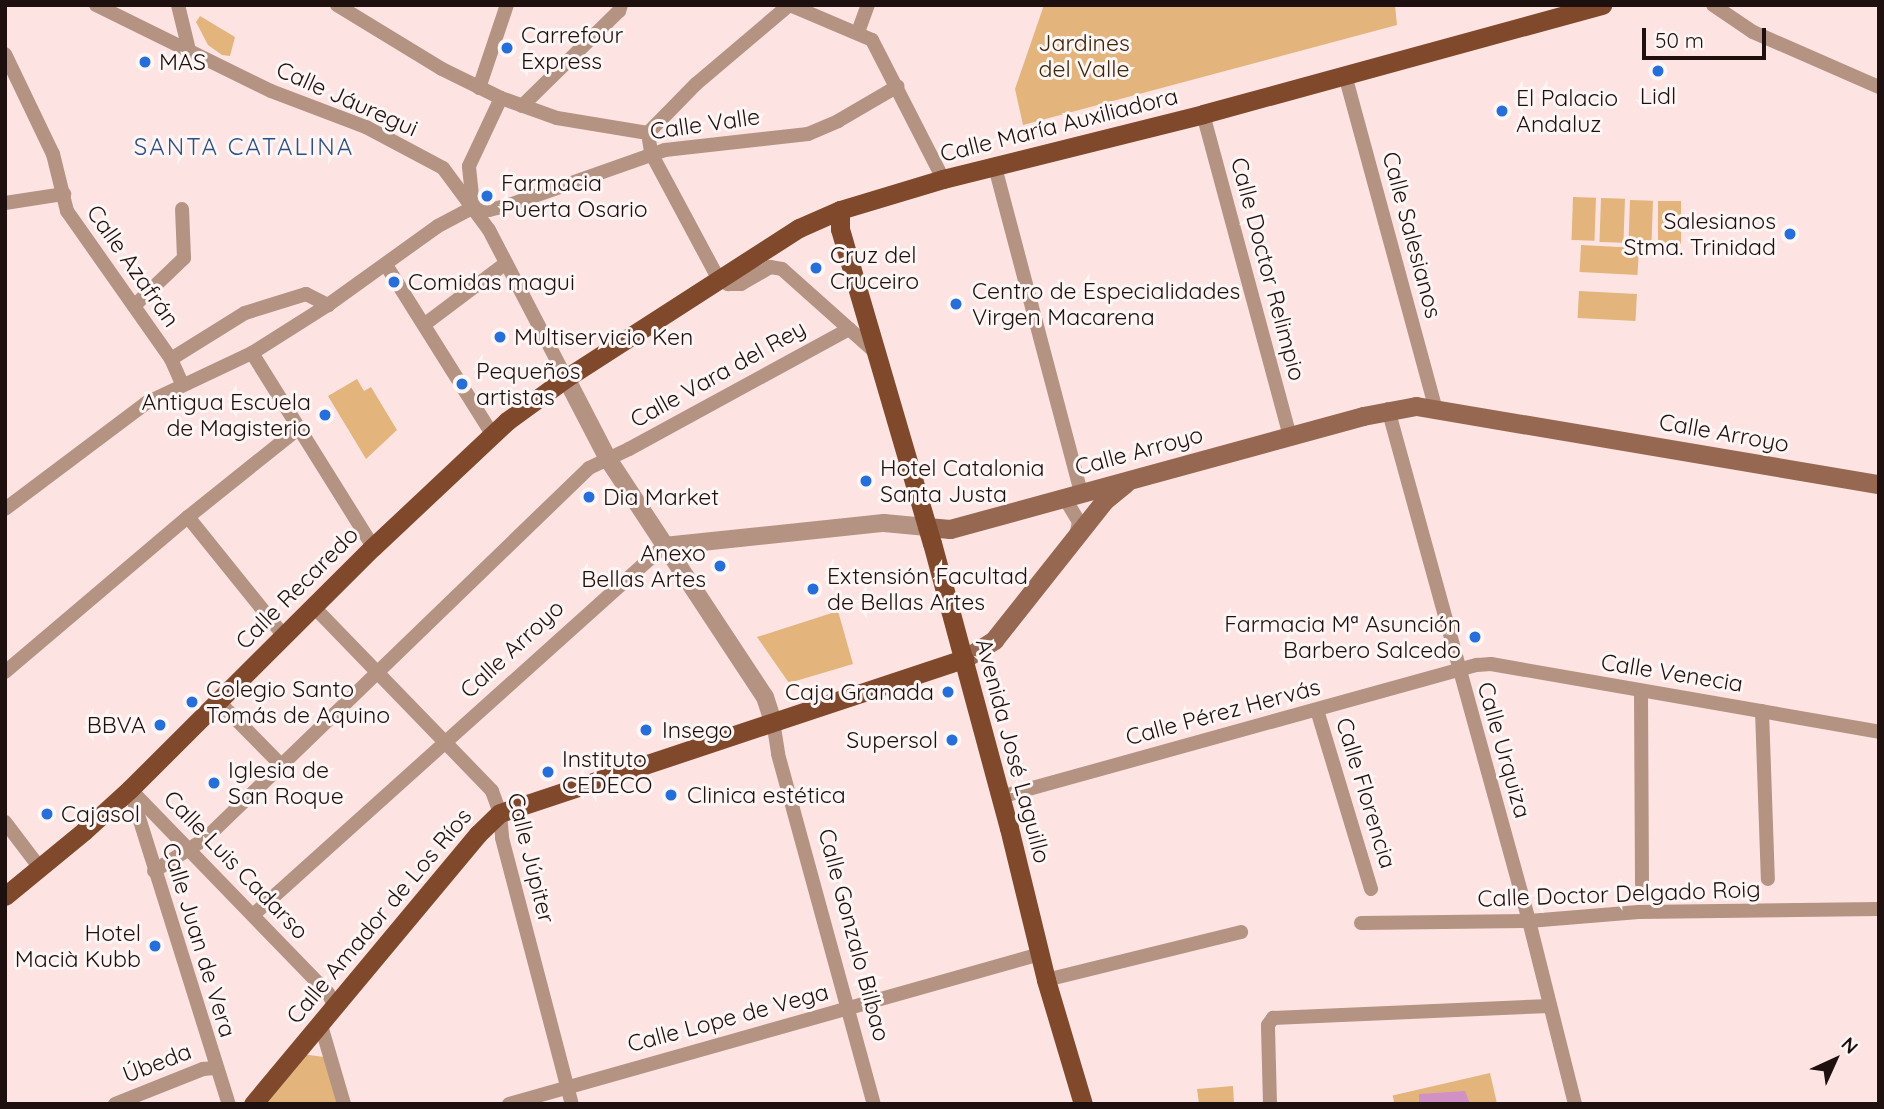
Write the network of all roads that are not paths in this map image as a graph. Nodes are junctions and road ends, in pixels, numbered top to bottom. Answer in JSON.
{"nodes":[{"id":1,"x":96,"y":5,"type":"edge"},
{"id":2,"x":178,"y":5,"type":"edge"},
{"id":3,"x":337,"y":5,"type":"edge"},
{"id":4,"x":508,"y":5,"type":"edge"},
{"id":5,"x":790,"y":5,"type":"edge"},
{"id":6,"x":868,"y":5,"type":"edge"},
{"id":7,"x":1602,"y":5,"type":"edge"},
{"id":8,"x":1713,"y":5,"type":"edge"},
{"id":9,"x":624,"y":7,"type":"edge"},
{"id":10,"x":858,"y":32,"type":"junction"},
{"id":11,"x":189,"y":50,"type":"junction"},
{"id":12,"x":5,"y":54,"type":"edge"},
{"id":13,"x":1345,"y":75,"type":"junction"},
{"id":14,"x":898,"y":86,"type":"junction"},
{"id":15,"x":1879,"y":87,"type":"edge"},
{"id":16,"x":479,"y":88,"type":"junction"},
{"id":17,"x":501,"y":98,"type":"junction"},
{"id":18,"x":522,"y":106,"type":"junction"},
{"id":19,"x":1203,"y":114,"type":"junction"},
{"id":20,"x":648,"y":133,"type":"junction"},
{"id":21,"x":651,"y":153,"type":"junction"},
{"id":22,"x":995,"y":167,"type":"junction"},
{"id":23,"x":943,"y":179,"type":"junction"},
{"id":24,"x":64,"y":194,"type":"junction"},
{"id":25,"x":5,"y":203,"type":"edge"},
{"id":26,"x":473,"y":207,"type":"junction"},
{"id":27,"x":182,"y":209,"type":"dead end"},
{"id":28,"x":840,"y":220,"type":"junction"},
{"id":29,"x":766,"y":258,"type":"junction"},
{"id":30,"x":506,"y":263,"type":"junction"},
{"id":31,"x":386,"y":265,"type":"junction"},
{"id":32,"x":718,"y":278,"type":"junction"},
{"id":33,"x":328,"y":305,"type":"junction"},
{"id":34,"x":134,"y":306,"type":"junction"},
{"id":35,"x":425,"y":324,"type":"junction"},
{"id":36,"x":849,"y":329,"type":"junction"},
{"id":37,"x":875,"y":352,"type":"junction"},
{"id":38,"x":252,"y":353,"type":"junction"},
{"id":39,"x":171,"y":359,"type":"junction"},
{"id":40,"x":566,"y":378,"type":"junction"},
{"id":41,"x":182,"y":384,"type":"junction"},
{"id":42,"x":1435,"y":407,"type":"junction"},
{"id":43,"x":1388,"y":410,"type":"junction"},
{"id":44,"x":299,"y":428,"type":"junction"},
{"id":45,"x":492,"y":434,"type":"junction"},
{"id":46,"x":1290,"y":436,"type":"junction"},
{"id":47,"x":608,"y":459,"type":"junction"},
{"id":48,"x":1136,"y":477,"type":"junction"},
{"id":49,"x":1879,"y":484,"type":"edge"},
{"id":50,"x":1072,"y":495,"type":"junction"},
{"id":51,"x":5,"y":509,"type":"edge"},
{"id":52,"x":188,"y":517,"type":"junction"},
{"id":53,"x":927,"y":527,"type":"junction"},
{"id":54,"x":1076,"y":536,"type":"junction"},
{"id":55,"x":664,"y":546,"type":"junction"},
{"id":56,"x":373,"y":547,"type":"junction"},
{"id":57,"x":313,"y":606,"type":"junction"},
{"id":58,"x":284,"y":636,"type":"junction"},
{"id":59,"x":964,"y":659,"type":"junction"},
{"id":60,"x":1458,"y":671,"type":"junction"},
{"id":61,"x":378,"y":672,"type":"junction"},
{"id":62,"x":5,"y":673,"type":"edge"},
{"id":63,"x":1641,"y":693,"type":"junction"},
{"id":64,"x":218,"y":701,"type":"junction"},
{"id":65,"x":1317,"y":710,"type":"junction"},
{"id":66,"x":1762,"y":711,"type":"junction"},
{"id":67,"x":774,"y":721,"type":"junction"},
{"id":68,"x":1879,"y":732,"type":"edge"},
{"id":69,"x":447,"y":743,"type":"junction"},
{"id":70,"x":282,"y":766,"type":"junction"},
{"id":71,"x":130,"y":789,"type":"junction"},
{"id":72,"x":1000,"y":797,"type":"junction"},
{"id":73,"x":500,"y":813,"type":"junction"},
{"id":74,"x":5,"y":822,"type":"edge"},
{"id":75,"x":191,"y":850,"type":"junction"},
{"id":76,"x":40,"y":869,"type":"junction"},
{"id":77,"x":154,"y":871,"type":"junction"},
{"id":78,"x":1768,"y":879,"type":"dead end"},
{"id":79,"x":1642,"y":884,"type":"dead end"},
{"id":80,"x":1371,"y":889,"type":"dead end"},
{"id":81,"x":5,"y":896,"type":"edge"},
{"id":82,"x":1879,"y":909,"type":"edge"},
{"id":83,"x":253,"y":915,"type":"junction"},
{"id":84,"x":1529,"y":921,"type":"junction"},
{"id":85,"x":1361,"y":922,"type":"dead end"},
{"id":86,"x":1241,"y":932,"type":"dead end"},
{"id":87,"x":1040,"y":954,"type":"junction"},
{"id":88,"x":1046,"y":980,"type":"junction"},
{"id":89,"x":334,"y":1005,"type":"junction"},
{"id":90,"x":1550,"y":1006,"type":"junction"},
{"id":91,"x":849,"y":1009,"type":"junction"},
{"id":92,"x":320,"y":1022,"type":"junction"},
{"id":93,"x":215,"y":1068,"type":"junction"},
{"id":94,"x":568,"y":1086,"type":"junction"},
{"id":95,"x":115,"y":1104,"type":"edge"},
{"id":96,"x":229,"y":1104,"type":"edge"},
{"id":97,"x":253,"y":1104,"type":"edge"},
{"id":98,"x":344,"y":1104,"type":"edge"},
{"id":99,"x":509,"y":1104,"type":"edge"},
{"id":100,"x":572,"y":1104,"type":"edge"},
{"id":101,"x":874,"y":1104,"type":"edge"},
{"id":102,"x":1083,"y":1104,"type":"edge"},
{"id":103,"x":1270,"y":1104,"type":"edge"},
{"id":104,"x":1575,"y":1104,"type":"edge"}],
"edges":[{"from":1,"to":11,"type":"street","name":"Calle Jáuregui"},
{"from":2,"to":11,"type":"street"},
{"from":3,"to":16,"type":"street"},
{"from":4,"to":16,"type":"street"},
{"from":5,"to":10,"type":"street"},
{"from":5,"to":20,"type":"street"},
{"from":6,"to":10,"type":"street"},
{"from":7,"to":13,"type":"main road","name":"Calle María Auxiliadora"},
{"from":8,"to":15,"type":"street"},
{"from":9,"to":18,"type":"street"},
{"from":10,"to":14,"type":"street"},
{"from":11,"to":26,"type":"street","name":"Calle Jáuregui"},
{"from":12,"to":24,"type":"street","name":"Calle Azafrán"},
{"from":13,"to":19,"type":"main road","name":"Calle María Auxiliadora"},
{"from":13,"to":42,"type":"street","name":"Calle Salesianos"},
{"from":14,"to":21,"type":"street","name":"Calle Valle"},
{"from":14,"to":23,"type":"street"},
{"from":16,"to":17,"type":"street"},
{"from":17,"to":18,"type":"street"},
{"from":17,"to":26,"type":"street"},
{"from":18,"to":20,"type":"street"},
{"from":19,"to":22,"type":"main road","name":"Calle María Auxiliadora"},
{"from":19,"to":46,"type":"street","name":"Calle Doctor Relimpio"},
{"from":20,"to":21,"type":"street"},
{"from":21,"to":26,"type":"street","name":"Calle Valle"},
{"from":21,"to":32,"type":"street"},
{"from":22,"to":23,"type":"main road","name":"Calle María Auxiliadora"},
{"from":22,"to":50,"type":"street"},
{"from":23,"to":28,"type":"main road","name":"Calle María Auxiliadora"},
{"from":24,"to":25,"type":"street"},
{"from":24,"to":34,"type":"street","name":"Calle Azafrán"},
{"from":26,"to":30,"type":"street","name":"Calle Jáuregui"},
{"from":26,"to":31,"type":"street"},
{"from":27,"to":34,"type":"street"},
{"from":28,"to":29,"type":"main road","name":"Calle María Auxiliadora"},
{"from":28,"to":37,"type":"main road","name":"Avenida José Laguillo"},
{"from":29,"to":32,"type":"main road","name":"Calle María Auxiliadora"},
{"from":29,"to":32,"type":"street","name":"Calle María Auxiliadora"},
{"from":29,"to":36,"type":"street"},
{"from":30,"to":35,"type":"street"},
{"from":30,"to":40,"type":"street","name":"Calle Jáuregui"},
{"from":31,"to":33,"type":"street"},
{"from":31,"to":35,"type":"street"},
{"from":32,"to":40,"type":"main road","name":"Calle María Auxiliadora"},
{"from":33,"to":38,"type":"street"},
{"from":33,"to":39,"type":"street"},
{"from":34,"to":39,"type":"street","name":"Calle Azafrán"},
{"from":35,"to":45,"type":"street"},
{"from":36,"to":37,"type":"street"},
{"from":36,"to":47,"type":"street","name":"Calle Vara del Rey"},
{"from":37,"to":53,"type":"main road","name":"Avenida José Laguillo"},
{"from":38,"to":41,"type":"street"},
{"from":38,"to":44,"type":"street"},
{"from":39,"to":41,"type":"street","name":"Calle Azafrán"},
{"from":40,"to":45,"type":"main road","name":"Calle Recaredo"},
{"from":40,"to":47,"type":"street","name":"Calle Gonzalo Bilbao"},
{"from":41,"to":51,"type":"street"},
{"from":42,"to":43,"type":"main road","name":"Calle Arroyo"},
{"from":42,"to":49,"type":"main road","name":"Calle Arroyo"},
{"from":43,"to":46,"type":"main road","name":"Calle Arroyo"},
{"from":43,"to":60,"type":"street","name":"Calle Urquiza"},
{"from":44,"to":52,"type":"street"},
{"from":44,"to":56,"type":"street"},
{"from":45,"to":56,"type":"main road","name":"Calle Recaredo"},
{"from":46,"to":48,"type":"main road","name":"Calle Arroyo"},
{"from":47,"to":55,"type":"street","name":"Calle Gonzalo Bilbao"},
{"from":47,"to":61,"type":"street","name":"Calle Vara del Rey"},
{"from":48,"to":50,"type":"main road","name":"Calle Arroyo"},
{"from":48,"to":54,"type":"main road"},
{"from":50,"to":53,"type":"main road","name":"Calle Arroyo"},
{"from":50,"to":54,"type":"street"},
{"from":52,"to":58,"type":"street"},
{"from":52,"to":62,"type":"street"},
{"from":53,"to":55,"type":"street","name":"Calle Arroyo"},
{"from":53,"to":59,"type":"main road","name":"Avenida José Laguillo"},
{"from":54,"to":59,"type":"main road"},
{"from":55,"to":67,"type":"street","name":"Calle Gonzalo Bilbao"},
{"from":55,"to":69,"type":"street","name":"Calle Arroyo"},
{"from":56,"to":57,"type":"main road","name":"Calle Recaredo"},
{"from":57,"to":58,"type":"main road","name":"Calle Recaredo"},
{"from":57,"to":61,"type":"street","name":"Calle Júpiter"},
{"from":58,"to":64,"type":"main road","name":"Calle Recaredo"},
{"from":59,"to":67,"type":"main road","name":"Calle Amador de Los Ríos"},
{"from":59,"to":72,"type":"main road","name":"Avenida José Laguillo"},
{"from":60,"to":63,"type":"street","name":"Calle Venecia"},
{"from":60,"to":65,"type":"street","name":"Calle Pérez Hervás"},
{"from":60,"to":84,"type":"street","name":"Calle Urquiza"},
{"from":61,"to":69,"type":"street","name":"Calle Júpiter"},
{"from":61,"to":70,"type":"street","name":"Calle Vara del Rey"},
{"from":63,"to":66,"type":"street","name":"Calle Venecia"},
{"from":63,"to":79,"type":"street"},
{"from":64,"to":70,"type":"street"},
{"from":64,"to":71,"type":"main road","name":"Calle Recaredo"},
{"from":65,"to":72,"type":"street","name":"Calle Pérez Hervás"},
{"from":65,"to":80,"type":"street","name":"Calle Florencia"},
{"from":66,"to":68,"type":"street","name":"Calle Venecia"},
{"from":66,"to":78,"type":"street"},
{"from":67,"to":73,"type":"main road","name":"Calle Amador de Los Ríos"},
{"from":67,"to":91,"type":"street","name":"Calle Gonzalo Bilbao"},
{"from":69,"to":73,"type":"street","name":"Calle Júpiter"},
{"from":69,"to":83,"type":"street","name":"Calle Arroyo"},
{"from":70,"to":75,"type":"street","name":"Calle Vara del Rey"},
{"from":71,"to":75,"type":"street","name":"Calle Luis Cadarso"},
{"from":71,"to":76,"type":"main road","name":"Calle Recaredo"},
{"from":71,"to":77,"type":"street","name":"Calle Juan de Vera"},
{"from":72,"to":87,"type":"main road","name":"Avenida José Laguillo"},
{"from":73,"to":89,"type":"main road","name":"Calle Amador de Los Ríos"},
{"from":73,"to":94,"type":"street","name":"Calle Júpiter"},
{"from":74,"to":76,"type":"street"},
{"from":75,"to":77,"type":"street","name":"Calle Vara del Rey"},
{"from":75,"to":83,"type":"street","name":"Calle Luis Cadarso"},
{"from":76,"to":81,"type":"main road","name":"Calle Recaredo"},
{"from":77,"to":93,"type":"street","name":"Calle Juan de Vera"},
{"from":82,"to":84,"type":"street","name":"Calle Doctor Delgado Roig"},
{"from":83,"to":89,"type":"street","name":"Calle Luis Cadarso"},
{"from":84,"to":85,"type":"street","name":"Calle Doctor Delgado Roig"},
{"from":84,"to":90,"type":"street","name":"Calle Urquiza"},
{"from":86,"to":88,"type":"street"},
{"from":87,"to":88,"type":"main road","name":"Avenida José Laguillo"},
{"from":87,"to":91,"type":"street","name":"Calle Lope de Vega"},
{"from":88,"to":102,"type":"main road","name":"Avenida José Laguillo"},
{"from":89,"to":92,"type":"main road","name":"Calle Amador de Los Ríos"},
{"from":90,"to":103,"type":"street"},
{"from":90,"to":104,"type":"street","name":"Calle Urquiza"},
{"from":91,"to":94,"type":"street","name":"Calle Lope de Vega"},
{"from":91,"to":101,"type":"street","name":"Calle Gonzalo Bilbao"},
{"from":92,"to":97,"type":"main road","name":"Calle Amador de Los Ríos"},
{"from":92,"to":98,"type":"street"},
{"from":93,"to":95,"type":"street","name":"Úbeda"},
{"from":93,"to":96,"type":"street","name":"Calle Juan de Vera"},
{"from":94,"to":99,"type":"street","name":"Calle Lope de Vega"},
{"from":94,"to":100,"type":"street","name":"Calle Júpiter"}]}
